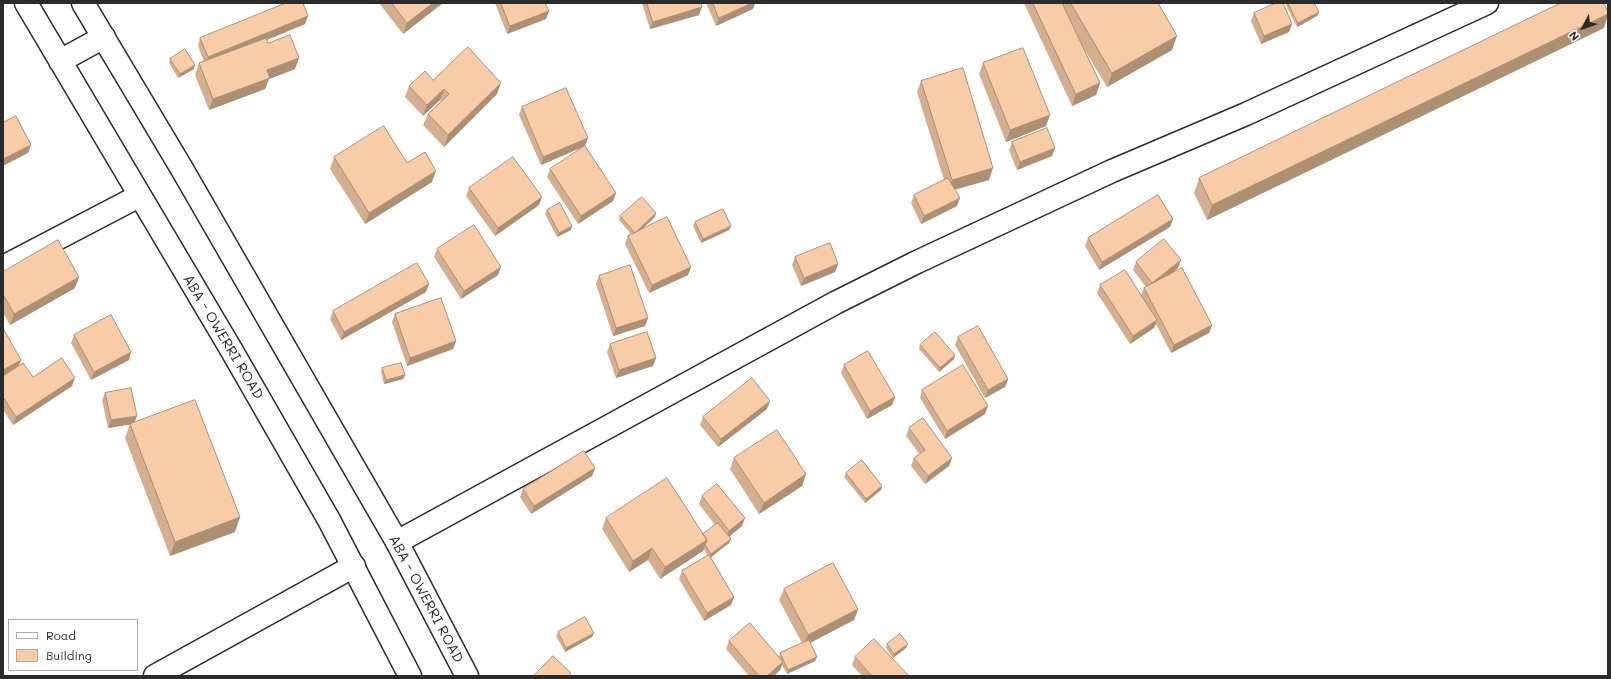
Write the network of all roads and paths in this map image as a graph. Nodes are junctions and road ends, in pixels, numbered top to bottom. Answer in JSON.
{"nodes":[{"id":1,"x":26,"y":3,"type":"edge"},
{"id":2,"x":84,"y":3,"type":"edge"},
{"id":3,"x":1488,"y":3,"type":"edge"},
{"id":4,"x":104,"y":37,"type":"junction"},
{"id":5,"x":60,"y":61,"type":"junction"},
{"id":6,"x":139,"y":196,"type":"junction"},
{"id":7,"x":3,"y":267,"type":"edge"},
{"id":8,"x":397,"y":542,"type":"junction"},
{"id":9,"x":354,"y":566,"type":"junction"},
{"id":10,"x":155,"y":676,"type":"edge"},
{"id":11,"x":410,"y":676,"type":"edge"},
{"id":12,"x":467,"y":676,"type":"edge"}],
"edges":[{"from":1,"to":5,"type":"main road","name":"ABA - OWERRI ROAD"},
{"from":2,"to":4,"type":"main road","name":"ABA - OWERRI ROAD"},
{"from":3,"to":8,"type":"main road"},
{"from":4,"to":5,"type":"main road"},
{"from":4,"to":8,"type":"main road","name":"ABA - OWERRI ROAD"},
{"from":5,"to":6,"type":"main road","name":"ABA - OWERRI ROAD"},
{"from":6,"to":7,"type":"main road"},
{"from":6,"to":9,"type":"main road","name":"ABA - OWERRI ROAD"},
{"from":8,"to":12,"type":"main road","name":"ABA - OWERRI ROAD"},
{"from":9,"to":10,"type":"main road"},
{"from":9,"to":11,"type":"main road","name":"ABA - OWERRI ROAD"}]}
